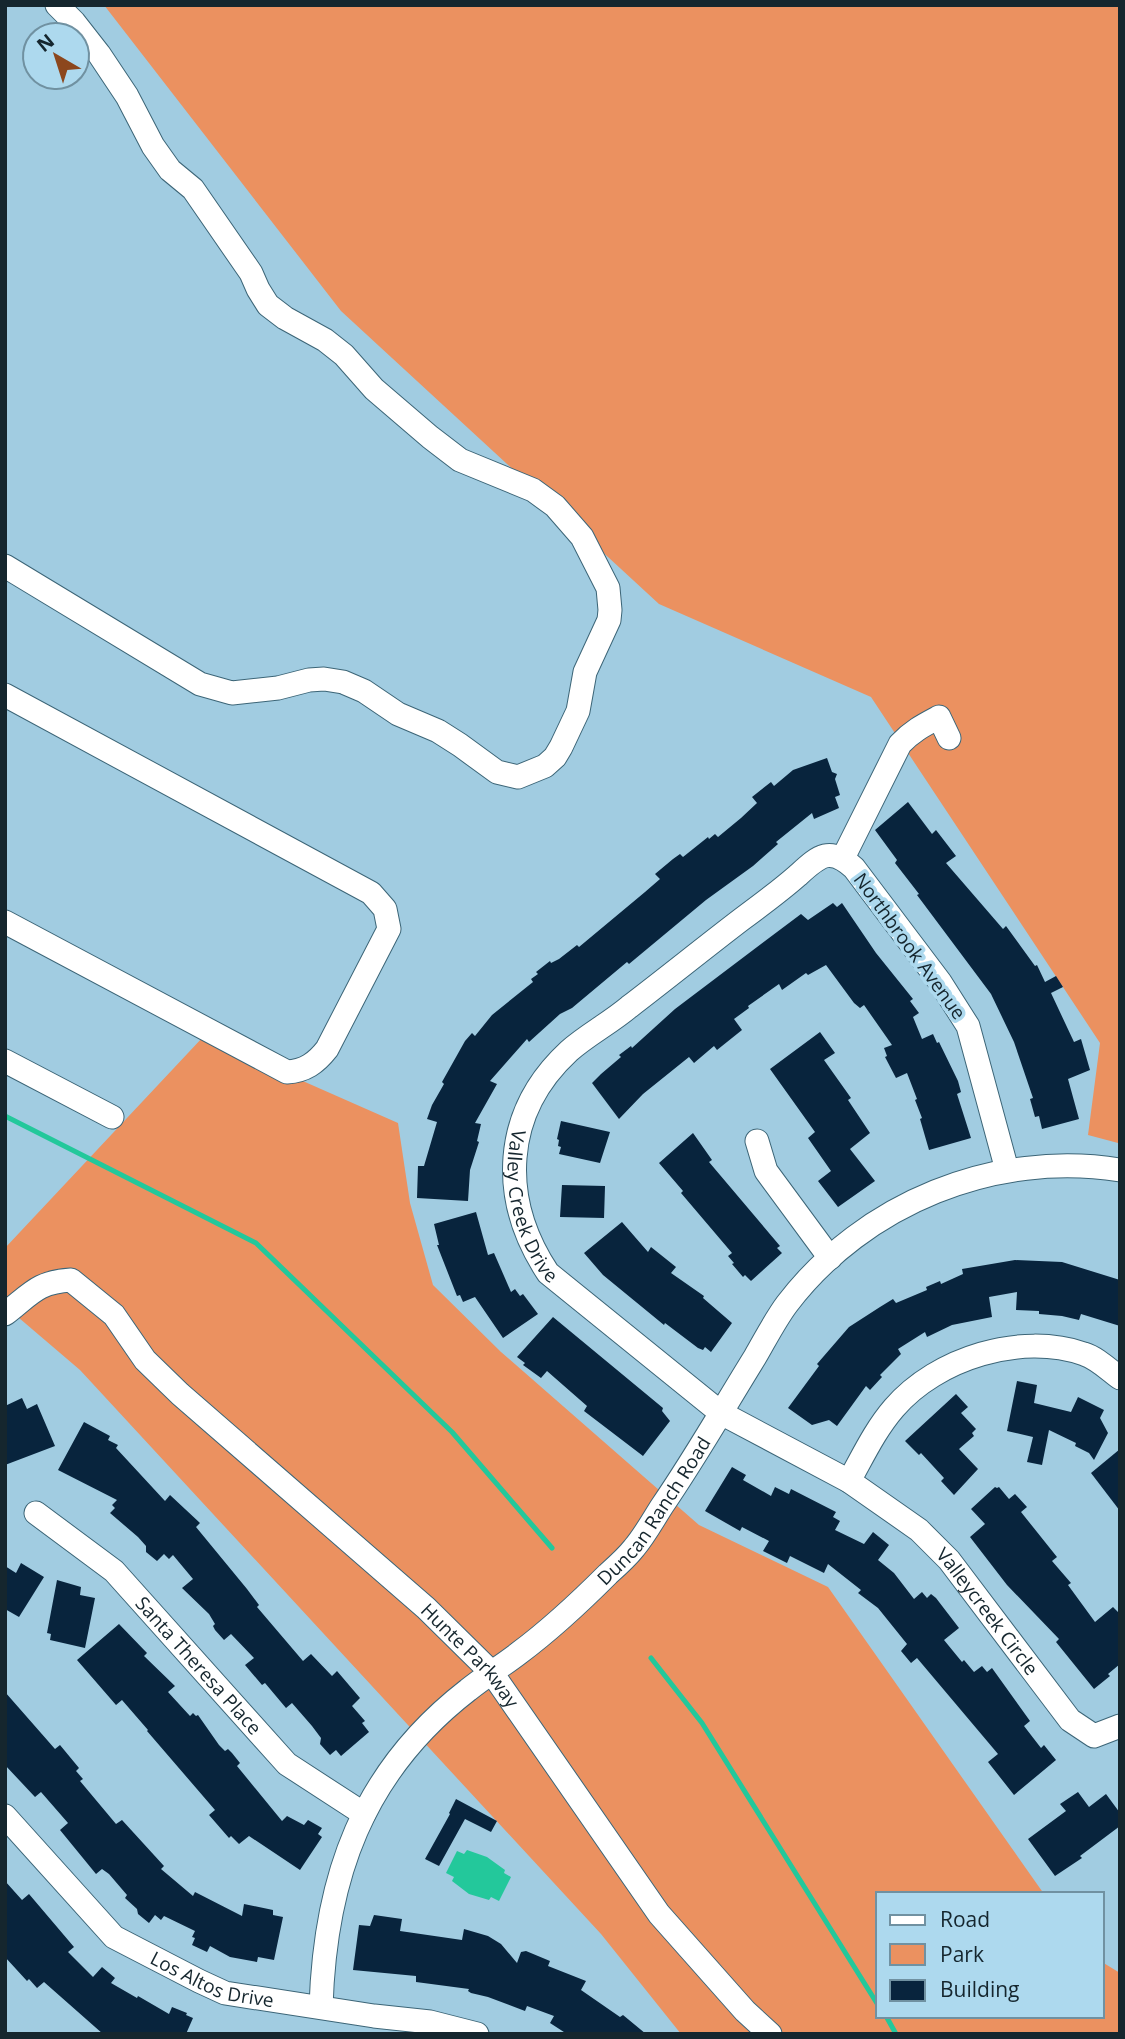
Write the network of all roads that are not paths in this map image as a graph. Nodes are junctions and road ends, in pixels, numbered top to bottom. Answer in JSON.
{"nodes":[{"id":1,"x":57,"y":5,"type":"edge"},
{"id":2,"x":5,"y":566,"type":"edge"},
{"id":3,"x":5,"y":695,"type":"edge"},
{"id":4,"x":949,"y":738,"type":"dead end"},
{"id":5,"x":837,"y":856,"type":"junction"},
{"id":6,"x":5,"y":922,"type":"edge"},
{"id":7,"x":5,"y":1061,"type":"edge"},
{"id":8,"x":113,"y":1117,"type":"dead end"},
{"id":9,"x":757,"y":1141,"type":"dead end"},
{"id":10,"x":1007,"y":1170,"type":"junction"},
{"id":11,"x":1120,"y":1170,"type":"edge"},
{"id":12,"x":830,"y":1258,"type":"junction"},
{"id":13,"x":5,"y":1314,"type":"edge"},
{"id":14,"x":1120,"y":1378,"type":"edge"},
{"id":15,"x":721,"y":1413,"type":"junction"},
{"id":16,"x":849,"y":1481,"type":"junction"},
{"id":17,"x":36,"y":1513,"type":"dead end"},
{"id":18,"x":492,"y":1673,"type":"junction"},
{"id":19,"x":1120,"y":1726,"type":"edge"},
{"id":20,"x":364,"y":1814,"type":"junction"},
{"id":21,"x":5,"y":1816,"type":"edge"},
{"id":22,"x":321,"y":2007,"type":"junction"},
{"id":23,"x":477,"y":2034,"type":"edge"},
{"id":24,"x":770,"y":2034,"type":"edge"}],
"edges":[{"from":1,"to":2,"type":"street"},
{"from":3,"to":6,"type":"street"},
{"from":4,"to":5,"type":"street"},
{"from":5,"to":10,"type":"street","name":"Northbrook Avenue"},
{"from":5,"to":15,"type":"street","name":"Valley Creek Drive"},
{"from":7,"to":8,"type":"street"},
{"from":9,"to":12,"type":"street"},
{"from":10,"to":11,"type":"street","name":"Duncan Ranch Road"},
{"from":10,"to":12,"type":"street","name":"Duncan Ranch Road"},
{"from":12,"to":15,"type":"street","name":"Duncan Ranch Road"},
{"from":13,"to":18,"type":"street","name":"Hunte Parkway"},
{"from":14,"to":16,"type":"street"},
{"from":15,"to":16,"type":"street","name":"Valleycreek Circle"},
{"from":15,"to":18,"type":"street","name":"Duncan Ranch Road"},
{"from":16,"to":19,"type":"street","name":"Valleycreek Circle"},
{"from":17,"to":20,"type":"street","name":"Santa Theresa Place"},
{"from":18,"to":20,"type":"street","name":"Duncan Ranch Road"},
{"from":18,"to":24,"type":"street","name":"Hunte Parkway"},
{"from":20,"to":22,"type":"street","name":"Duncan Ranch Road"},
{"from":21,"to":22,"type":"street","name":"Los Altos Drive"},
{"from":22,"to":23,"type":"street","name":"Los Altos Drive"}]}
